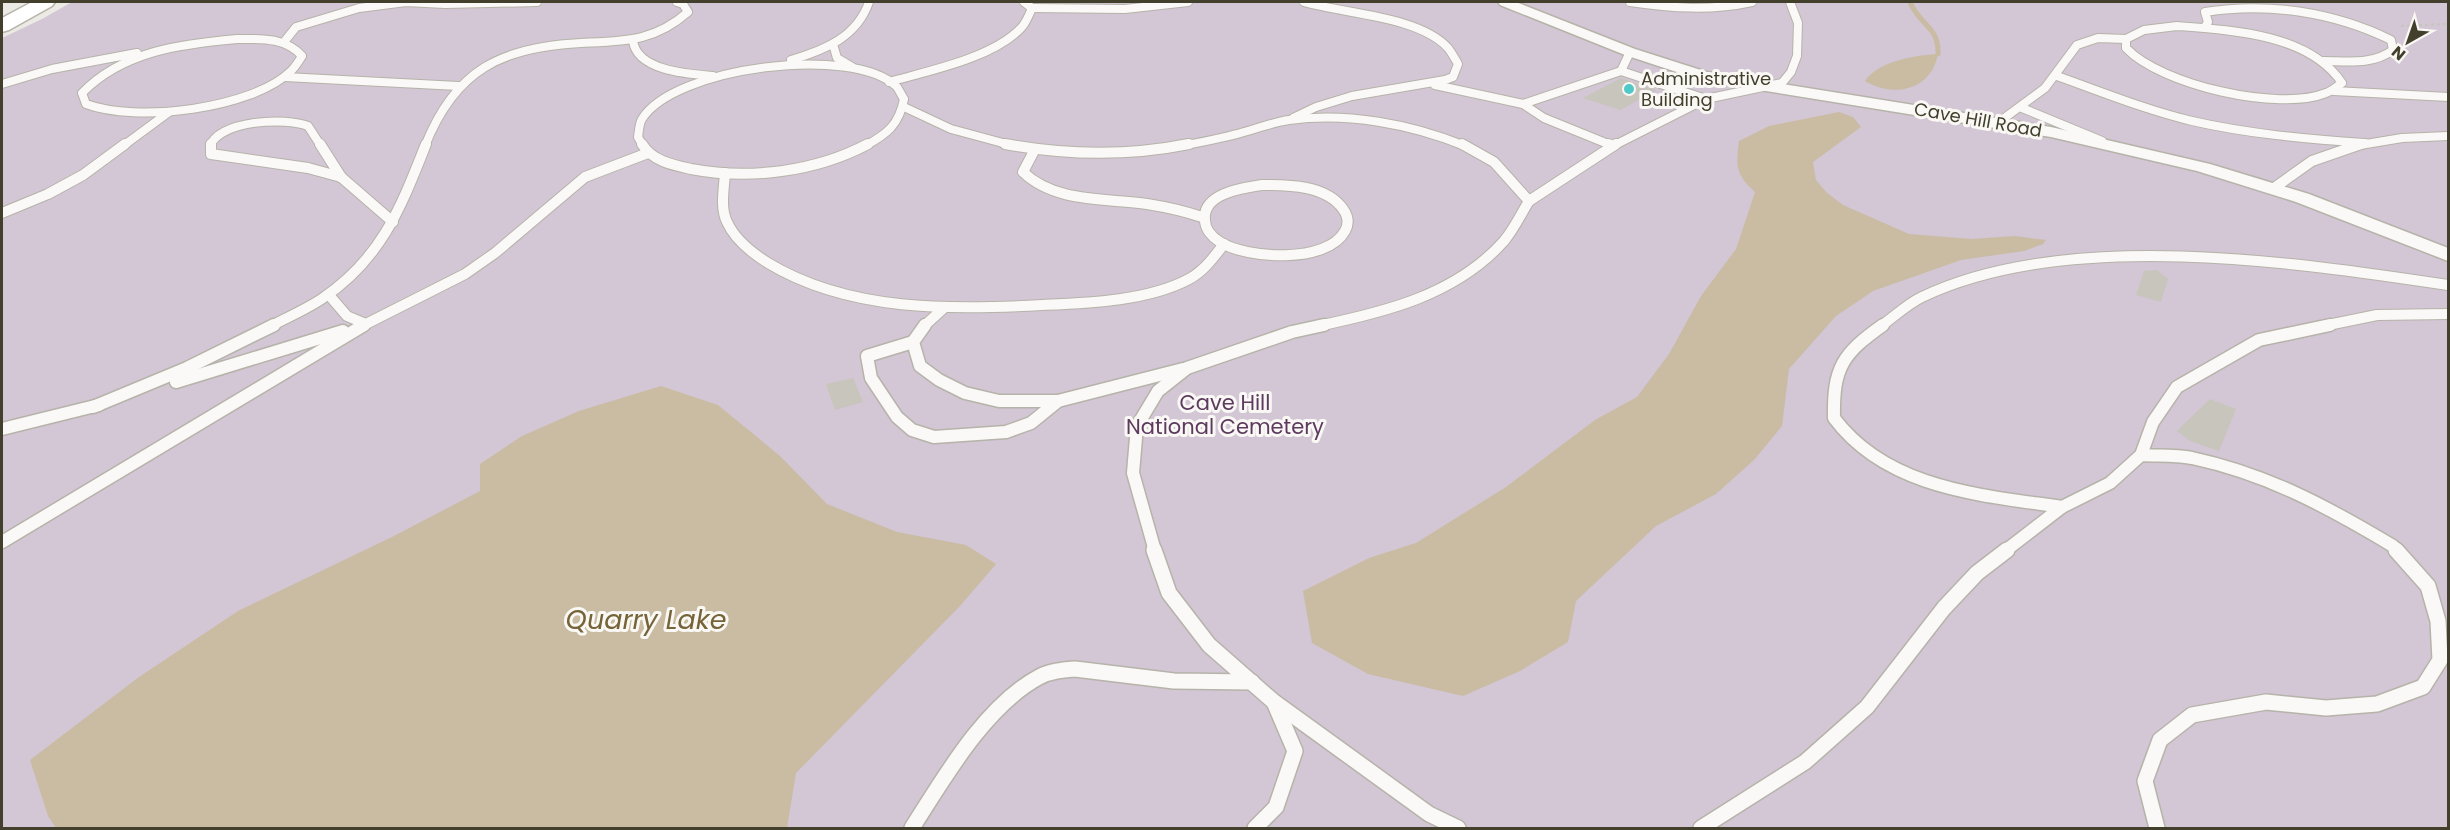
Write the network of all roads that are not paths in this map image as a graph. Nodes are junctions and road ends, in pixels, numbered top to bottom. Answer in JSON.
{"nodes":[{"id":1,"x":45,"y":2,"type":"edge"},
{"id":2,"x":349,"y":2,"type":"edge"},
{"id":3,"x":405,"y":2,"type":"edge"},
{"id":4,"x":537,"y":2,"type":"edge"},
{"id":5,"x":677,"y":2,"type":"edge"},
{"id":6,"x":869,"y":2,"type":"edge"},
{"id":7,"x":1024,"y":2,"type":"edge"},
{"id":8,"x":1188,"y":2,"type":"edge"},
{"id":9,"x":1304,"y":2,"type":"edge"},
{"id":10,"x":1505,"y":2,"type":"edge"},
{"id":11,"x":1630,"y":2,"type":"edge"},
{"id":12,"x":1752,"y":2,"type":"edge"},
{"id":13,"x":1790,"y":2,"type":"edge"},
{"id":14,"x":1666,"y":4,"type":"edge"},
{"id":15,"x":1032,"y":8,"type":"junction"},
{"id":16,"x":313,"y":20,"type":"junction"},
{"id":17,"x":2,"y":26,"type":"edge"},
{"id":18,"x":2205,"y":27,"type":"junction"},
{"id":19,"x":2126,"y":39,"type":"junction"},
{"id":20,"x":633,"y":41,"type":"junction"},
{"id":21,"x":284,"y":42,"type":"junction"},
{"id":22,"x":833,"y":44,"type":"junction"},
{"id":23,"x":176,"y":47,"type":"junction"},
{"id":24,"x":1630,"y":52,"type":"junction"},
{"id":25,"x":2324,"y":61,"type":"junction"},
{"id":26,"x":765,"y":67,"type":"junction"},
{"id":27,"x":856,"y":70,"type":"junction"},
{"id":28,"x":1621,"y":71,"type":"junction"},
{"id":29,"x":718,"y":76,"type":"junction"},
{"id":30,"x":2056,"y":76,"type":"junction"},
{"id":31,"x":285,"y":77,"type":"junction"},
{"id":32,"x":888,"y":82,"type":"junction"},
{"id":33,"x":2,"y":84,"type":"edge"},
{"id":34,"x":1435,"y":85,"type":"junction"},
{"id":35,"x":458,"y":86,"type":"junction"},
{"id":36,"x":1766,"y":87,"type":"junction"},
{"id":37,"x":2334,"y":91,"type":"junction"},
{"id":38,"x":2448,"y":97,"type":"edge"},
{"id":39,"x":1706,"y":99,"type":"junction"},
{"id":40,"x":1523,"y":104,"type":"junction"},
{"id":41,"x":904,"y":108,"type":"junction"},
{"id":42,"x":2022,"y":108,"type":"junction"},
{"id":43,"x":169,"y":111,"type":"junction"},
{"id":44,"x":1289,"y":120,"type":"junction"},
{"id":45,"x":1999,"y":123,"type":"junction"},
{"id":46,"x":2448,"y":136,"type":"edge"},
{"id":47,"x":2106,"y":142,"type":"junction"},
{"id":48,"x":2365,"y":143,"type":"junction"},
{"id":49,"x":1614,"y":146,"type":"junction"},
{"id":50,"x":1034,"y":151,"type":"junction"},
{"id":51,"x":648,"y":153,"type":"junction"},
{"id":52,"x":725,"y":173,"type":"junction"},
{"id":53,"x":341,"y":177,"type":"junction"},
{"id":54,"x":2274,"y":188,"type":"junction"},
{"id":55,"x":1529,"y":201,"type":"junction"},
{"id":56,"x":2,"y":213,"type":"edge"},
{"id":57,"x":1202,"y":217,"type":"junction"},
{"id":58,"x":393,"y":222,"type":"junction"},
{"id":59,"x":1224,"y":244,"type":"junction"},
{"id":60,"x":2448,"y":255,"type":"edge"},
{"id":61,"x":2448,"y":285,"type":"edge"},
{"id":62,"x":329,"y":295,"type":"junction"},
{"id":63,"x":945,"y":307,"type":"junction"},
{"id":64,"x":2448,"y":314,"type":"edge"},
{"id":65,"x":366,"y":324,"type":"junction"},
{"id":66,"x":913,"y":342,"type":"junction"},
{"id":67,"x":1187,"y":368,"type":"junction"},
{"id":68,"x":1058,"y":401,"type":"junction"},
{"id":69,"x":93,"y":407,"type":"junction"},
{"id":70,"x":2,"y":429,"type":"edge"},
{"id":71,"x":2141,"y":454,"type":"junction"},
{"id":72,"x":2062,"y":507,"type":"junction"},
{"id":73,"x":2,"y":542,"type":"edge"},
{"id":74,"x":1252,"y":682,"type":"junction"},
{"id":75,"x":1273,"y":701,"type":"junction"},
{"id":76,"x":912,"y":828,"type":"edge"},
{"id":77,"x":1255,"y":828,"type":"edge"},
{"id":78,"x":1458,"y":828,"type":"edge"},
{"id":79,"x":1701,"y":828,"type":"edge"},
{"id":80,"x":2157,"y":828,"type":"edge"}],
"edges":[{"from":1,"to":17,"type":"main road"},
{"from":2,"to":16,"type":"lane"},
{"from":3,"to":4,"type":"lane"},
{"from":3,"to":16,"type":"lane"},
{"from":5,"to":20,"type":"lane"},
{"from":6,"to":22,"type":"lane"},
{"from":7,"to":15,"type":"lane"},
{"from":8,"to":15,"type":"lane"},
{"from":9,"to":34,"type":"lane"},
{"from":10,"to":24,"type":"street","name":"Cave Hill Road"},
{"from":11,"to":14,"type":"lane"},
{"from":12,"to":14,"type":"lane"},
{"from":13,"to":36,"type":"lane"},
{"from":15,"to":32,"type":"lane"},
{"from":16,"to":21,"type":"lane"},
{"from":18,"to":19,"type":"lane"},
{"from":18,"to":25,"type":"lane"},
{"from":18,"to":25,"type":"lane"},
{"from":19,"to":30,"type":"lane"},
{"from":19,"to":37,"type":"lane"},
{"from":20,"to":29,"type":"lane"},
{"from":20,"to":35,"type":"lane"},
{"from":21,"to":23,"type":"lane"},
{"from":21,"to":31,"type":"lane"},
{"from":22,"to":26,"type":"lane"},
{"from":22,"to":27,"type":"lane"},
{"from":23,"to":33,"type":"lane"},
{"from":23,"to":43,"type":"lane"},
{"from":24,"to":28,"type":"lane"},
{"from":24,"to":36,"type":"street","name":"Cave Hill Road"},
{"from":25,"to":37,"type":"lane"},
{"from":26,"to":27,"type":"lane"},
{"from":26,"to":29,"type":"lane"},
{"from":27,"to":32,"type":"lane"},
{"from":28,"to":39,"type":"lane"},
{"from":28,"to":40,"type":"lane"},
{"from":29,"to":51,"type":"lane"},
{"from":30,"to":42,"type":"lane"},
{"from":30,"to":48,"type":"lane"},
{"from":31,"to":35,"type":"lane"},
{"from":31,"to":43,"type":"lane"},
{"from":32,"to":41,"type":"lane"},
{"from":34,"to":40,"type":"lane"},
{"from":34,"to":44,"type":"lane"},
{"from":35,"to":58,"type":"lane"},
{"from":36,"to":39,"type":"lane"},
{"from":36,"to":45,"type":"street","name":"Cave Hill Road"},
{"from":37,"to":38,"type":"lane"},
{"from":39,"to":49,"type":"lane"},
{"from":40,"to":49,"type":"lane"},
{"from":41,"to":50,"type":"lane"},
{"from":41,"to":52,"type":"lane"},
{"from":42,"to":45,"type":"lane"},
{"from":42,"to":47,"type":"lane"},
{"from":43,"to":56,"type":"lane"},
{"from":44,"to":50,"type":"lane"},
{"from":44,"to":55,"type":"lane"},
{"from":45,"to":47,"type":"street","name":"Cave Hill Road"},
{"from":46,"to":48,"type":"lane"},
{"from":47,"to":54,"type":"street","name":"Cave Hill Road"},
{"from":48,"to":54,"type":"lane"},
{"from":49,"to":55,"type":"lane"},
{"from":50,"to":57,"type":"lane"},
{"from":51,"to":52,"type":"lane"},
{"from":51,"to":65,"type":"lane"},
{"from":52,"to":63,"type":"lane"},
{"from":53,"to":53,"type":"lane"},
{"from":53,"to":58,"type":"lane"},
{"from":54,"to":60,"type":"street","name":"Cave Hill Road"},
{"from":55,"to":67,"type":"lane"},
{"from":57,"to":59,"type":"lane"},
{"from":57,"to":59,"type":"lane"},
{"from":58,"to":62,"type":"lane"},
{"from":59,"to":63,"type":"lane"},
{"from":61,"to":72,"type":"lane"},
{"from":62,"to":65,"type":"lane"},
{"from":62,"to":69,"type":"lane"},
{"from":63,"to":66,"type":"lane"},
{"from":64,"to":71,"type":"lane"},
{"from":65,"to":69,"type":"lane"},
{"from":65,"to":73,"type":"lane"},
{"from":66,"to":68,"type":"lane"},
{"from":66,"to":68,"type":"lane"},
{"from":67,"to":68,"type":"lane"},
{"from":67,"to":74,"type":"lane"},
{"from":69,"to":70,"type":"lane"},
{"from":71,"to":72,"type":"lane"},
{"from":71,"to":80,"type":"lane"},
{"from":72,"to":79,"type":"lane"},
{"from":74,"to":75,"type":"lane"},
{"from":74,"to":76,"type":"lane"},
{"from":75,"to":77,"type":"lane"},
{"from":75,"to":78,"type":"lane"}]}
